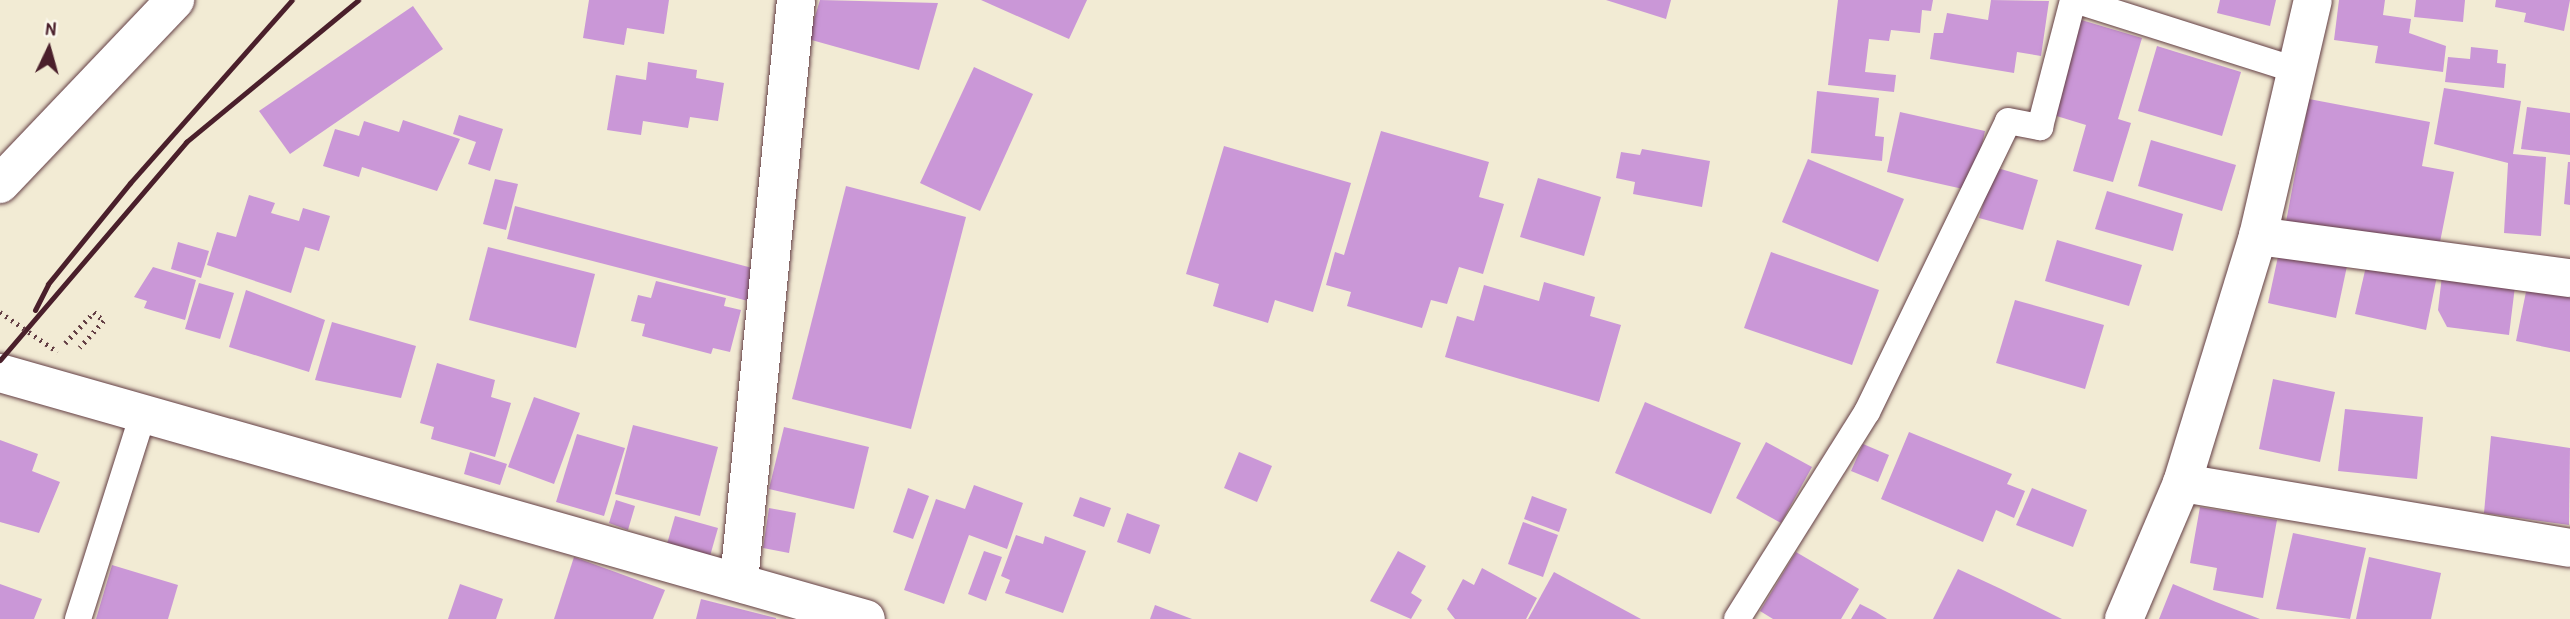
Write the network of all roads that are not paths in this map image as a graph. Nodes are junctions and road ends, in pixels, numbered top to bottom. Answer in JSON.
{"nodes":[{"id":1,"x":796,"y":0,"type":"edge"},
{"id":2,"x":2074,"y":0,"type":"edge"},
{"id":3,"x":2313,"y":0,"type":"edge"},
{"id":4,"x":163,"y":3,"type":"edge"},
{"id":5,"x":2297,"y":70,"type":"junction"},
{"id":6,"x":0,"y":184,"type":"edge"},
{"id":7,"x":2258,"y":236,"type":"junction"},
{"id":8,"x":2570,"y":278,"type":"edge"},
{"id":9,"x":0,"y":373,"type":"edge"},
{"id":10,"x":143,"y":414,"type":"junction"},
{"id":11,"x":2182,"y":483,"type":"junction"},
{"id":12,"x":2570,"y":548,"type":"edge"},
{"id":13,"x":739,"y":582,"type":"junction"},
{"id":14,"x":793,"y":609,"type":"edge"},
{"id":15,"x":78,"y":619,"type":"edge"},
{"id":16,"x":866,"y":619,"type":"edge"},
{"id":17,"x":1737,"y":619,"type":"edge"},
{"id":18,"x":2124,"y":619,"type":"edge"}],
"edges":[{"from":1,"to":13,"type":"street"},
{"from":2,"to":5,"type":"lane"},
{"from":2,"to":17,"type":"lane"},
{"from":3,"to":5,"type":"street"},
{"from":4,"to":6,"type":"street"},
{"from":5,"to":7,"type":"street"},
{"from":7,"to":8,"type":"street"},
{"from":7,"to":11,"type":"street"},
{"from":9,"to":10,"type":"street"},
{"from":10,"to":13,"type":"street"},
{"from":10,"to":15,"type":"lane"},
{"from":11,"to":12,"type":"street"},
{"from":11,"to":18,"type":"street"},
{"from":13,"to":14,"type":"street"},
{"from":14,"to":16,"type":"street"}]}
